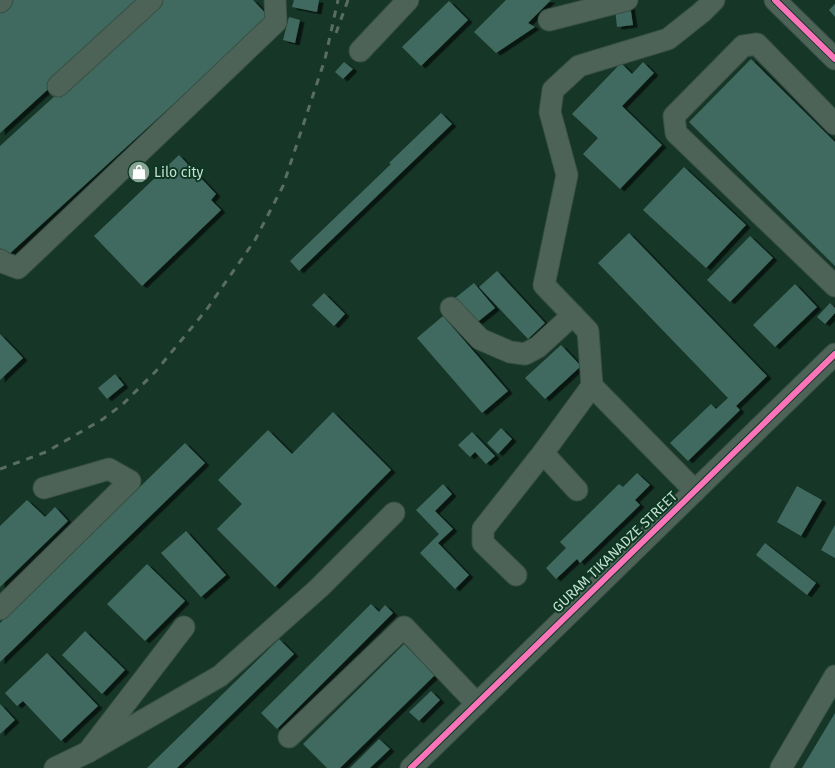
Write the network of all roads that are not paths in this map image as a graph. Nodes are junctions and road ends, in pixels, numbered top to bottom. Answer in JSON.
{"nodes":[{"id":1,"x":152,"y":0,"type":"edge"},
{"id":2,"x":275,"y":0,"type":"edge"},
{"id":3,"x":408,"y":0,"type":"edge"},
{"id":4,"x":627,"y":0,"type":"edge"},
{"id":5,"x":714,"y":0,"type":"edge"},
{"id":6,"x":775,"y":0,"type":"edge"},
{"id":7,"x":549,"y":20,"type":"dead end"},
{"id":8,"x":360,"y":51,"type":"dead end"},
{"id":9,"x":835,"y":59,"type":"edge"},
{"id":10,"x":58,"y":86,"type":"dead end"},
{"id":11,"x":835,"y":124,"type":"edge"},
{"id":12,"x":0,"y":260,"type":"edge"},
{"id":13,"x":835,"y":286,"type":"edge"},
{"id":14,"x":451,"y":308,"type":"dead end"},
{"id":15,"x":572,"y":315,"type":"junction"},
{"id":16,"x":835,"y":354,"type":"edge"},
{"id":17,"x":592,"y":386,"type":"junction"},
{"id":18,"x":543,"y":453,"type":"junction"},
{"id":19,"x":44,"y":488,"type":"dead end"},
{"id":20,"x":577,"y":490,"type":"dead end"},
{"id":21,"x":695,"y":491,"type":"junction"},
{"id":22,"x":394,"y":513,"type":"dead end"},
{"id":23,"x":516,"y":575,"type":"dead end"},
{"id":24,"x":0,"y":609,"type":"edge"},
{"id":25,"x":184,"y":627,"type":"dead end"},
{"id":26,"x":835,"y":676,"type":"edge"},
{"id":27,"x":477,"y":704,"type":"junction"},
{"id":28,"x":289,"y":737,"type":"dead end"},
{"id":29,"x":88,"y":752,"type":"junction"},
{"id":30,"x":55,"y":768,"type":"edge"},
{"id":31,"x":412,"y":768,"type":"edge"},
{"id":32,"x":781,"y":768,"type":"edge"}],
"edges":[{"from":1,"to":10,"type":"street"},
{"from":2,"to":12,"type":"street"},
{"from":3,"to":8,"type":"street"},
{"from":4,"to":7,"type":"street"},
{"from":5,"to":15,"type":"street"},
{"from":6,"to":9,"type":"street"},
{"from":11,"to":13,"type":"street"},
{"from":14,"to":15,"type":"street"},
{"from":15,"to":17,"type":"street"},
{"from":16,"to":21,"type":"street","name":"GURAM TIKANADZE STREET"},
{"from":17,"to":18,"type":"street"},
{"from":17,"to":21,"type":"street"},
{"from":18,"to":20,"type":"street"},
{"from":18,"to":23,"type":"street"},
{"from":19,"to":24,"type":"street"},
{"from":21,"to":27,"type":"street","name":"GURAM TIKANADZE STREET"},
{"from":22,"to":29,"type":"street"},
{"from":25,"to":29,"type":"street"},
{"from":26,"to":32,"type":"street"},
{"from":27,"to":28,"type":"street"},
{"from":27,"to":31,"type":"street","name":"GURAM TIKANADZE STREET"},
{"from":29,"to":30,"type":"street"}]}
